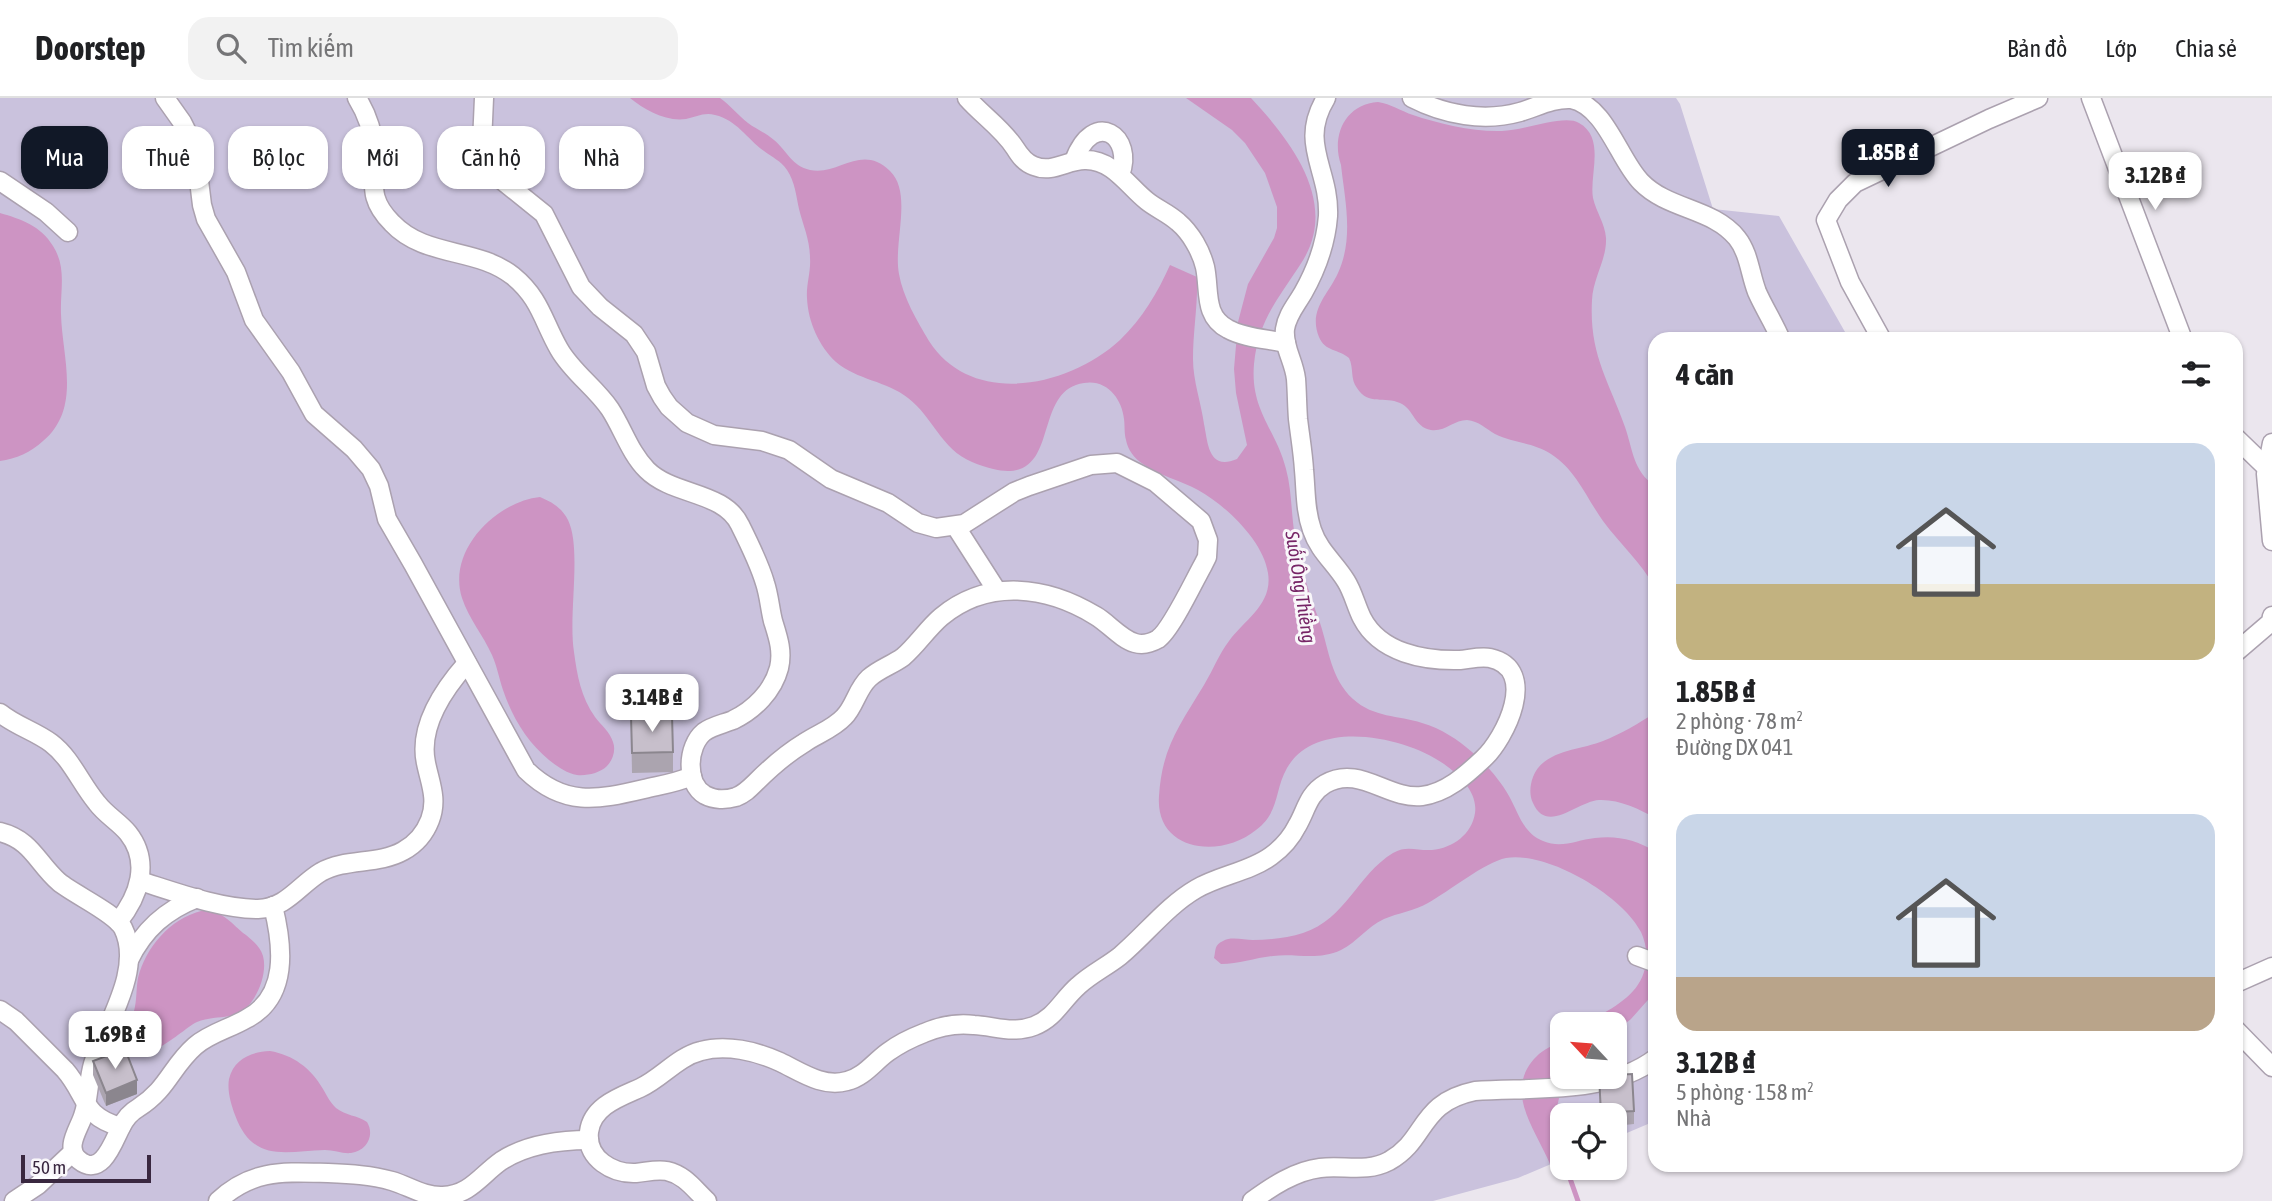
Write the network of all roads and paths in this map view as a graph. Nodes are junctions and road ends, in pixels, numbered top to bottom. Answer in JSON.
{"nodes":[{"id":1,"x":165,"y":98,"type":"edge"},
{"id":2,"x":357,"y":98,"type":"edge"},
{"id":3,"x":484,"y":98,"type":"edge"},
{"id":4,"x":967,"y":98,"type":"edge"},
{"id":5,"x":1326,"y":98,"type":"edge"},
{"id":6,"x":1412,"y":98,"type":"edge"},
{"id":7,"x":2038,"y":98,"type":"edge"},
{"id":8,"x":2091,"y":98,"type":"edge"},
{"id":9,"x":1074,"y":161,"type":"junction"},
{"id":10,"x":1120,"y":175,"type":"junction"},
{"id":11,"x":0,"y":181,"type":"edge"},
{"id":12,"x":68,"y":232,"type":"dead end"},
{"id":13,"x":1777,"y":332,"type":"edge"},
{"id":14,"x":1878,"y":332,"type":"edge"},
{"id":15,"x":2180,"y":332,"type":"edge"},
{"id":16,"x":1286,"y":343,"type":"junction"},
{"id":17,"x":2272,"y":443,"type":"edge"},
{"id":18,"x":2243,"y":445,"type":"edge"},
{"id":19,"x":2267,"y":468,"type":"junction"},
{"id":20,"x":956,"y":527,"type":"junction"},
{"id":21,"x":2272,"y":541,"type":"edge"},
{"id":22,"x":997,"y":591,"type":"junction"},
{"id":23,"x":2272,"y":616,"type":"edge"},
{"id":24,"x":2243,"y":646,"type":"edge"},
{"id":25,"x":467,"y":663,"type":"junction"},
{"id":26,"x":0,"y":713,"type":"edge"},
{"id":27,"x":692,"y":776,"type":"junction"},
{"id":28,"x":0,"y":832,"type":"edge"},
{"id":29,"x":140,"y":881,"type":"junction"},
{"id":30,"x":197,"y":898,"type":"junction"},
{"id":31,"x":272,"y":906,"type":"junction"},
{"id":32,"x":118,"y":922,"type":"junction"},
{"id":33,"x":1637,"y":956,"type":"dead end"},
{"id":34,"x":129,"y":960,"type":"junction"},
{"id":35,"x":1648,"y":960,"type":"edge"},
{"id":36,"x":2272,"y":967,"type":"edge"},
{"id":37,"x":2243,"y":980,"type":"edge"},
{"id":38,"x":0,"y":1010,"type":"edge"},
{"id":39,"x":2243,"y":1037,"type":"edge"},
{"id":40,"x":1648,"y":1063,"type":"edge"},
{"id":41,"x":2272,"y":1067,"type":"edge"},
{"id":42,"x":86,"y":1106,"type":"junction"},
{"id":43,"x":121,"y":1127,"type":"junction"},
{"id":44,"x":589,"y":1140,"type":"junction"},
{"id":45,"x":73,"y":1152,"type":"junction"},
{"id":46,"x":14,"y":1201,"type":"edge"},
{"id":47,"x":218,"y":1201,"type":"edge"},
{"id":48,"x":707,"y":1201,"type":"edge"},
{"id":49,"x":1252,"y":1201,"type":"edge"}],
"edges":[{"from":1,"to":25,"type":"street"},
{"from":2,"to":27,"type":"street"},
{"from":3,"to":20,"type":"street"},
{"from":4,"to":9,"type":"street"},
{"from":5,"to":16,"type":"street"},
{"from":6,"to":13,"type":"street"},
{"from":7,"to":14,"type":"street"},
{"from":8,"to":15,"type":"street"},
{"from":9,"to":10,"type":"street"},
{"from":9,"to":10,"type":"street"},
{"from":10,"to":16,"type":"street"},
{"from":11,"to":12,"type":"street"},
{"from":16,"to":44,"type":"street"},
{"from":17,"to":19,"type":"street"},
{"from":18,"to":19,"type":"street"},
{"from":19,"to":21,"type":"street"},
{"from":20,"to":22,"type":"street"},
{"from":20,"to":22,"type":"street"},
{"from":22,"to":27,"type":"street"},
{"from":23,"to":24,"type":"street"},
{"from":25,"to":27,"type":"street"},
{"from":25,"to":31,"type":"street"},
{"from":26,"to":29,"type":"street"},
{"from":28,"to":32,"type":"street"},
{"from":29,"to":30,"type":"street"},
{"from":29,"to":32,"type":"street"},
{"from":30,"to":31,"type":"street"},
{"from":30,"to":34,"type":"street"},
{"from":31,"to":43,"type":"street"},
{"from":32,"to":34,"type":"street"},
{"from":33,"to":35,"type":"street"},
{"from":34,"to":42,"type":"street"},
{"from":36,"to":37,"type":"street"},
{"from":38,"to":42,"type":"street"},
{"from":39,"to":41,"type":"street"},
{"from":40,"to":49,"type":"street"},
{"from":42,"to":43,"type":"street"},
{"from":42,"to":45,"type":"street"},
{"from":43,"to":45,"type":"street"},
{"from":44,"to":47,"type":"street"},
{"from":44,"to":48,"type":"street"},
{"from":45,"to":46,"type":"street"}]}
